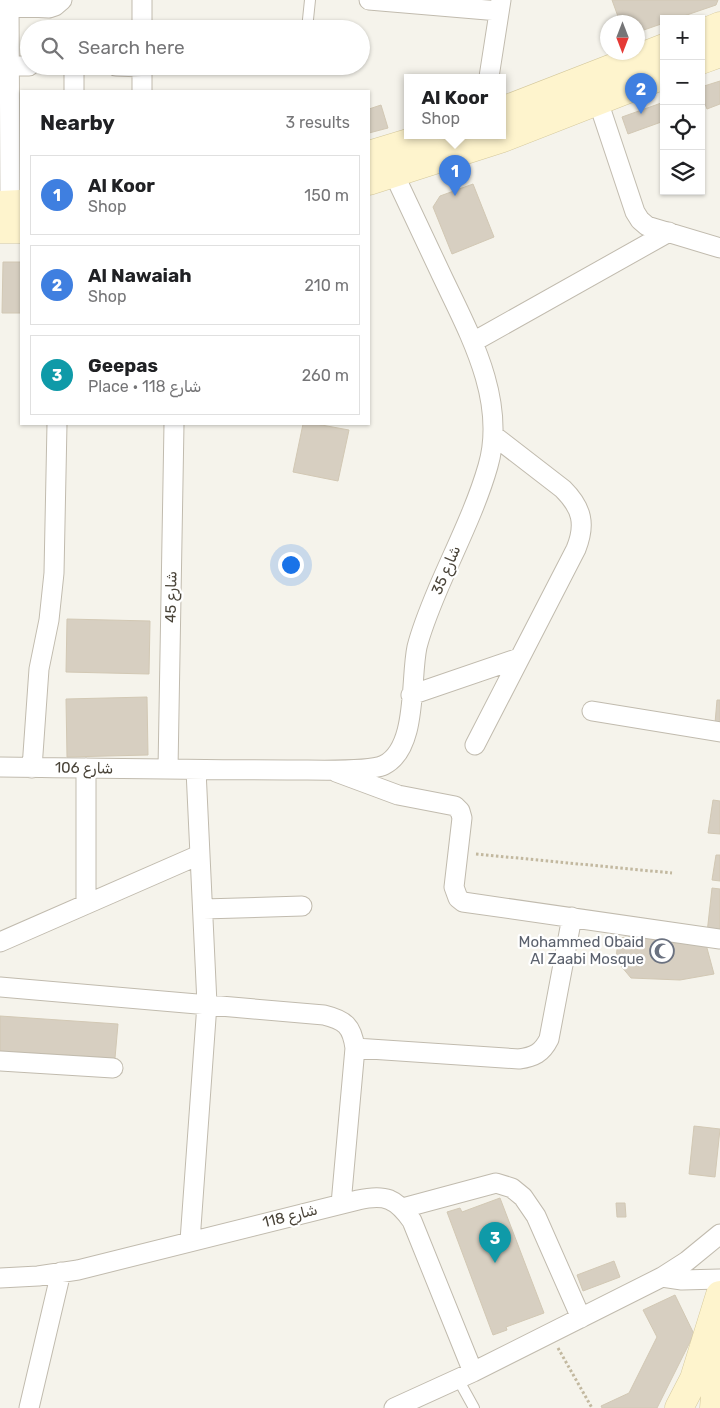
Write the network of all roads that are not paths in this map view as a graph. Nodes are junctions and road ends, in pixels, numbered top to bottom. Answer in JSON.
{"nodes":[{"id":1,"x":62,"y":0,"type":"edge"},
{"id":2,"x":142,"y":0,"type":"edge"},
{"id":3,"x":310,"y":0,"type":"edge"},
{"id":4,"x":369,"y":0,"type":"edge"},
{"id":5,"x":9,"y":3,"type":"edge"},
{"id":6,"x":500,"y":6,"type":"edge"},
{"id":7,"x":142,"y":20,"type":"edge"},
{"id":8,"x":308,"y":20,"type":"edge"},
{"id":9,"x":720,"y":26,"type":"edge"},
{"id":10,"x":705,"y":32,"type":"edge"},
{"id":11,"x":660,"y":50,"type":"edge"},
{"id":12,"x":720,"y":53,"type":"edge"},
{"id":13,"x":705,"y":59,"type":"edge"},
{"id":14,"x":20,"y":68,"type":"edge"},
{"id":15,"x":6,"y":72,"type":"edge"},
{"id":16,"x":489,"y":74,"type":"edge"},
{"id":17,"x":74,"y":75,"type":"edge"},
{"id":18,"x":142,"y":75,"type":"edge"},
{"id":19,"x":660,"y":77,"type":"edge"},
{"id":20,"x":74,"y":90,"type":"edge"},
{"id":21,"x":142,"y":90,"type":"edge"},
{"id":22,"x":598,"y":101,"type":"junction"},
{"id":23,"x":506,"y":109,"type":"edge"},
{"id":24,"x":506,"y":137,"type":"edge"},
{"id":25,"x":422,"y":139,"type":"edge"},
{"id":26,"x":500,"y":139,"type":"edge"},
{"id":27,"x":370,"y":155,"type":"edge"},
{"id":28,"x":394,"y":174,"type":"junction"},
{"id":29,"x":370,"y":182,"type":"edge"},
{"id":30,"x":10,"y":204,"type":"edge"},
{"id":31,"x":0,"y":229,"type":"edge"},
{"id":32,"x":20,"y":229,"type":"edge"},
{"id":33,"x":669,"y":232,"type":"junction"},
{"id":34,"x":720,"y":248,"type":"edge"},
{"id":35,"x":473,"y":342,"type":"junction"},
{"id":36,"x":56,"y":425,"type":"edge"},
{"id":37,"x":174,"y":425,"type":"edge"},
{"id":38,"x":493,"y":435,"type":"junction"},
{"id":39,"x":520,"y":658,"type":"junction"},
{"id":40,"x":411,"y":695,"type":"junction"},
{"id":41,"x":592,"y":711,"type":"dead end"},
{"id":42,"x":720,"y":732,"type":"edge"},
{"id":43,"x":475,"y":745,"type":"dead end"},
{"id":44,"x":0,"y":767,"type":"edge"},
{"id":45,"x":32,"y":768,"type":"junction"},
{"id":46,"x":86,"y":768,"type":"junction"},
{"id":47,"x":168,"y":769,"type":"junction"},
{"id":48,"x":196,"y":770,"type":"junction"},
{"id":49,"x":330,"y":770,"type":"junction"},
{"id":50,"x":199,"y":854,"type":"junction"},
{"id":51,"x":86,"y":904,"type":"junction"},
{"id":52,"x":302,"y":906,"type":"dead end"},
{"id":53,"x":203,"y":909,"type":"junction"},
{"id":54,"x":572,"y":917,"type":"junction"},
{"id":55,"x":720,"y":939,"type":"edge"},
{"id":56,"x":0,"y":942,"type":"edge"},
{"id":57,"x":0,"y":987,"type":"edge"},
{"id":58,"x":207,"y":1004,"type":"junction"},
{"id":59,"x":355,"y":1048,"type":"junction"},
{"id":60,"x":0,"y":1061,"type":"edge"},
{"id":61,"x":113,"y":1068,"type":"dead end"},
{"id":62,"x":341,"y":1204,"type":"junction"},
{"id":63,"x":403,"y":1208,"type":"junction"},
{"id":64,"x":720,"y":1234,"type":"edge"},
{"id":65,"x":190,"y":1241,"type":"junction"},
{"id":66,"x":61,"y":1272,"type":"junction"},
{"id":67,"x":662,"y":1277,"type":"junction"},
{"id":68,"x":0,"y":1278,"type":"edge"},
{"id":69,"x":720,"y":1279,"type":"edge"},
{"id":70,"x":720,"y":1295,"type":"edge"},
{"id":71,"x":581,"y":1318,"type":"junction"},
{"id":72,"x":720,"y":1330,"type":"edge"},
{"id":73,"x":466,"y":1375,"type":"junction"},
{"id":74,"x":28,"y":1408,"type":"edge"},
{"id":75,"x":394,"y":1408,"type":"edge"},
{"id":76,"x":474,"y":1408,"type":"edge"},
{"id":77,"x":679,"y":1408,"type":"edge"},
{"id":78,"x":714,"y":1408,"type":"edge"}],
"edges":[{"from":1,"to":5,"type":"street"},
{"from":2,"to":7,"type":"street"},
{"from":3,"to":8,"type":"lane"},
{"from":4,"to":6,"type":"street"},
{"from":5,"to":15,"type":"street"},
{"from":6,"to":16,"type":"street"},
{"from":9,"to":10,"type":"street"},
{"from":11,"to":23,"type":"street"},
{"from":12,"to":13,"type":"street"},
{"from":14,"to":15,"type":"street"},
{"from":15,"to":30,"type":"street"},
{"from":17,"to":20,"type":"street"},
{"from":18,"to":21,"type":"street"},
{"from":19,"to":22,"type":"street"},
{"from":22,"to":24,"type":"street"},
{"from":22,"to":33,"type":"street"},
{"from":25,"to":27,"type":"street"},
{"from":26,"to":28,"type":"street"},
{"from":28,"to":29,"type":"street"},
{"from":28,"to":35,"type":"street","name":"شارع 35"},
{"from":31,"to":32,"type":"street"},
{"from":33,"to":34,"type":"street"},
{"from":33,"to":35,"type":"street"},
{"from":35,"to":38,"type":"street","name":"شارع 35"},
{"from":36,"to":45,"type":"street"},
{"from":37,"to":47,"type":"street","name":"شارع 45"},
{"from":38,"to":39,"type":"street"},
{"from":38,"to":40,"type":"street","name":"شارع 35"},
{"from":39,"to":40,"type":"street"},
{"from":39,"to":43,"type":"street"},
{"from":40,"to":49,"type":"street","name":"شارع 35"},
{"from":41,"to":42,"type":"street"},
{"from":44,"to":45,"type":"street","name":"شارع 106"},
{"from":45,"to":46,"type":"street","name":"شارع 106"},
{"from":46,"to":47,"type":"street","name":"شارع 106"},
{"from":46,"to":51,"type":"street"},
{"from":47,"to":48,"type":"street","name":"شارع 35"},
{"from":48,"to":49,"type":"street","name":"شارع 35"},
{"from":48,"to":50,"type":"street"},
{"from":49,"to":54,"type":"street"},
{"from":50,"to":51,"type":"street"},
{"from":50,"to":53,"type":"street"},
{"from":51,"to":56,"type":"street"},
{"from":52,"to":53,"type":"street"},
{"from":53,"to":58,"type":"street"},
{"from":54,"to":55,"type":"street"},
{"from":54,"to":59,"type":"street"},
{"from":57,"to":58,"type":"street"},
{"from":58,"to":59,"type":"street"},
{"from":58,"to":65,"type":"street"},
{"from":59,"to":62,"type":"street"},
{"from":60,"to":61,"type":"street"},
{"from":62,"to":63,"type":"street","name":"شارع 118"},
{"from":62,"to":65,"type":"street","name":"شارع 118"},
{"from":63,"to":71,"type":"street"},
{"from":63,"to":73,"type":"street"},
{"from":64,"to":67,"type":"street"},
{"from":65,"to":66,"type":"street","name":"شارع 118"},
{"from":66,"to":68,"type":"street","name":"شارع 118"},
{"from":66,"to":74,"type":"street"},
{"from":67,"to":69,"type":"street"},
{"from":67,"to":71,"type":"street"},
{"from":70,"to":77,"type":"street"},
{"from":71,"to":73,"type":"street"},
{"from":72,"to":78,"type":"street"},
{"from":73,"to":75,"type":"street"},
{"from":73,"to":76,"type":"lane"}]}
